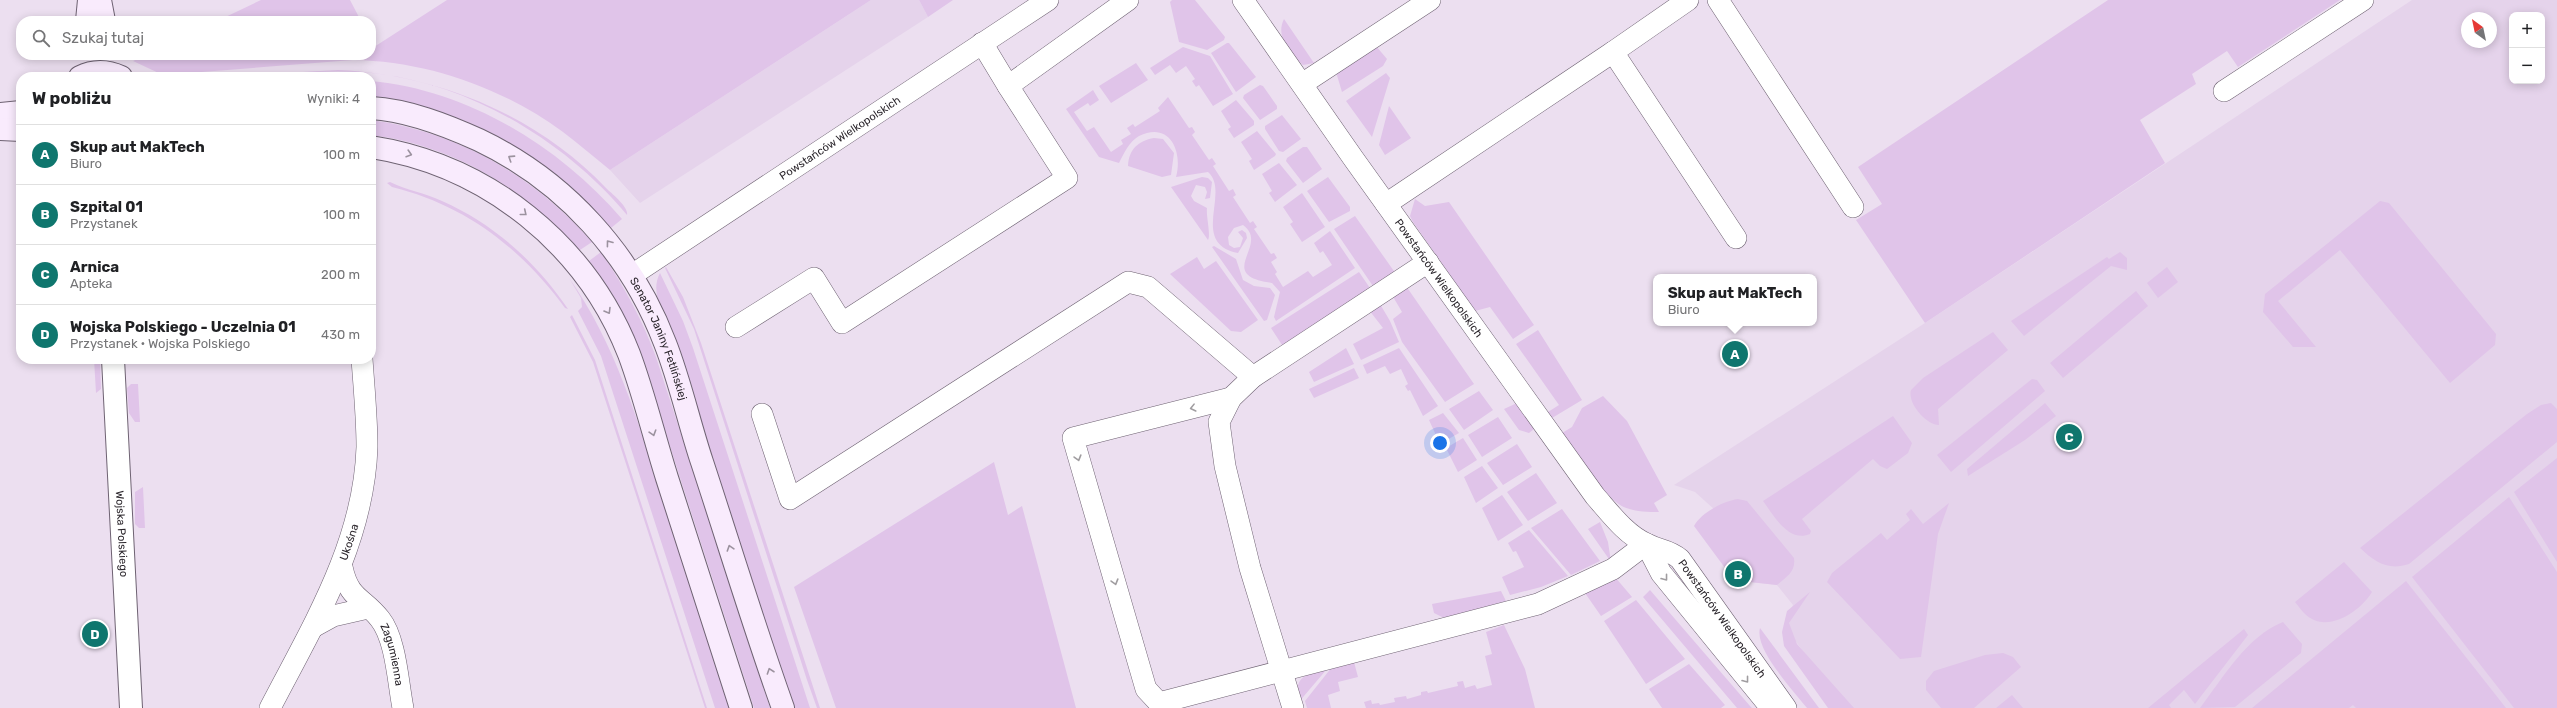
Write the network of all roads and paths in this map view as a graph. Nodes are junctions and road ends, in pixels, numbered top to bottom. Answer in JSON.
{"nodes":[{"id":1,"x":89,"y":0,"type":"edge"},
{"id":2,"x":100,"y":0,"type":"edge"},
{"id":3,"x":1048,"y":0,"type":"edge"},
{"id":4,"x":1128,"y":0,"type":"edge"},
{"id":5,"x":1243,"y":0,"type":"edge"},
{"id":6,"x":1430,"y":0,"type":"edge"},
{"id":7,"x":1688,"y":0,"type":"edge"},
{"id":8,"x":1718,"y":0,"type":"edge"},
{"id":9,"x":2363,"y":0,"type":"edge"},
{"id":10,"x":87,"y":16,"type":"edge"},
{"id":11,"x":103,"y":16,"type":"edge"},
{"id":12,"x":982,"y":43,"type":"junction"},
{"id":13,"x":1613,"y":52,"type":"junction"},
{"id":14,"x":115,"y":68,"type":"edge"},
{"id":15,"x":84,"y":69,"type":"edge"},
{"id":16,"x":1302,"y":84,"type":"junction"},
{"id":17,"x":1008,"y":86,"type":"junction"},
{"id":18,"x":2224,"y":91,"type":"dead end"},
{"id":19,"x":376,"y":109,"type":"edge"},
{"id":20,"x":16,"y":112,"type":"edge"},
{"id":21,"x":0,"y":114,"type":"edge"},
{"id":22,"x":0,"y":129,"type":"edge"},
{"id":23,"x":16,"y":130,"type":"edge"},
{"id":24,"x":376,"y":148,"type":"edge"},
{"id":25,"x":1386,"y":204,"type":"junction"},
{"id":26,"x":1853,"y":207,"type":"dead end"},
{"id":27,"x":1736,"y":238,"type":"dead end"},
{"id":28,"x":1428,"y":262,"type":"junction"},
{"id":29,"x":632,"y":275,"type":"junction"},
{"id":30,"x":736,"y":327,"type":"dead end"},
{"id":31,"x":113,"y":364,"type":"edge"},
{"id":32,"x":362,"y":364,"type":"edge"},
{"id":33,"x":1253,"y":377,"type":"junction"},
{"id":34,"x":1231,"y":398,"type":"junction"},
{"id":35,"x":762,"y":414,"type":"dead end"},
{"id":36,"x":1646,"y":544,"type":"junction"},
{"id":37,"x":342,"y":567,"type":"junction"},
{"id":38,"x":368,"y":608,"type":"junction"},
{"id":39,"x":313,"y":628,"type":"junction"},
{"id":40,"x":1283,"y":670,"type":"junction"},
{"id":41,"x":130,"y":708,"type":"edge"},
{"id":42,"x":270,"y":708,"type":"edge"},
{"id":43,"x":403,"y":708,"type":"edge"},
{"id":44,"x":741,"y":708,"type":"edge"},
{"id":45,"x":783,"y":708,"type":"edge"},
{"id":46,"x":1293,"y":708,"type":"edge"},
{"id":47,"x":1771,"y":708,"type":"edge"},
{"id":48,"x":1786,"y":708,"type":"edge"}],
"edges":[{"from":1,"to":10,"type":"main road"},
{"from":2,"to":11,"type":"main road"},
{"from":3,"to":12,"type":"street","name":"Powstańców Wielkopolskich"},
{"from":4,"to":17,"type":"street"},
{"from":5,"to":16,"type":"street","name":"Powstańców Wielkopolskich"},
{"from":6,"to":16,"type":"street"},
{"from":7,"to":13,"type":"street"},
{"from":8,"to":26,"type":"street"},
{"from":9,"to":18,"type":"street"},
{"from":12,"to":17,"type":"street"},
{"from":12,"to":29,"type":"street","name":"Powstańców Wielkopolskich"},
{"from":13,"to":25,"type":"street"},
{"from":13,"to":27,"type":"street"},
{"from":14,"to":15,"type":"main road"},
{"from":16,"to":25,"type":"street","name":"Powstańców Wielkopolskich"},
{"from":17,"to":30,"type":"street"},
{"from":29,"to":19,"type":"main road","name":"Senator Janiny Fetlińskiej","one_way":true},
{"from":20,"to":21,"type":"main road"},
{"from":22,"to":23,"type":"main road"},
{"from":24,"to":44,"type":"main road","one_way":true},
{"from":25,"to":28,"type":"street","name":"Powstańców Wielkopolskich"},
{"from":28,"to":33,"type":"street"},
{"from":28,"to":36,"type":"street","name":"Powstańców Wielkopolskich"},
{"from":45,"to":29,"type":"main road","name":"Senator Janiny Fetlińskiej","one_way":true},
{"from":31,"to":41,"type":"street","name":"Wojska Polskiego"},
{"from":32,"to":37,"type":"street","name":"Ukośna"},
{"from":33,"to":34,"type":"street"},
{"from":33,"to":35,"type":"street"},
{"from":34,"to":40,"type":"street"},
{"from":34,"to":40,"type":"street","one_way":true},
{"from":36,"to":40,"type":"street"},
{"from":36,"to":47,"type":"street","name":"Powstańców Wielkopolskich","one_way":true},
{"from":36,"to":48,"type":"street","name":"Powstańców Wielkopolskich"},
{"from":37,"to":38,"type":"street","name":"Zagumienna"},
{"from":37,"to":39,"type":"street","name":"Ukośna"},
{"from":38,"to":39,"type":"street"},
{"from":38,"to":43,"type":"street","name":"Zagumienna"},
{"from":39,"to":42,"type":"street","name":"Ukośna"},
{"from":40,"to":46,"type":"street"}]}
